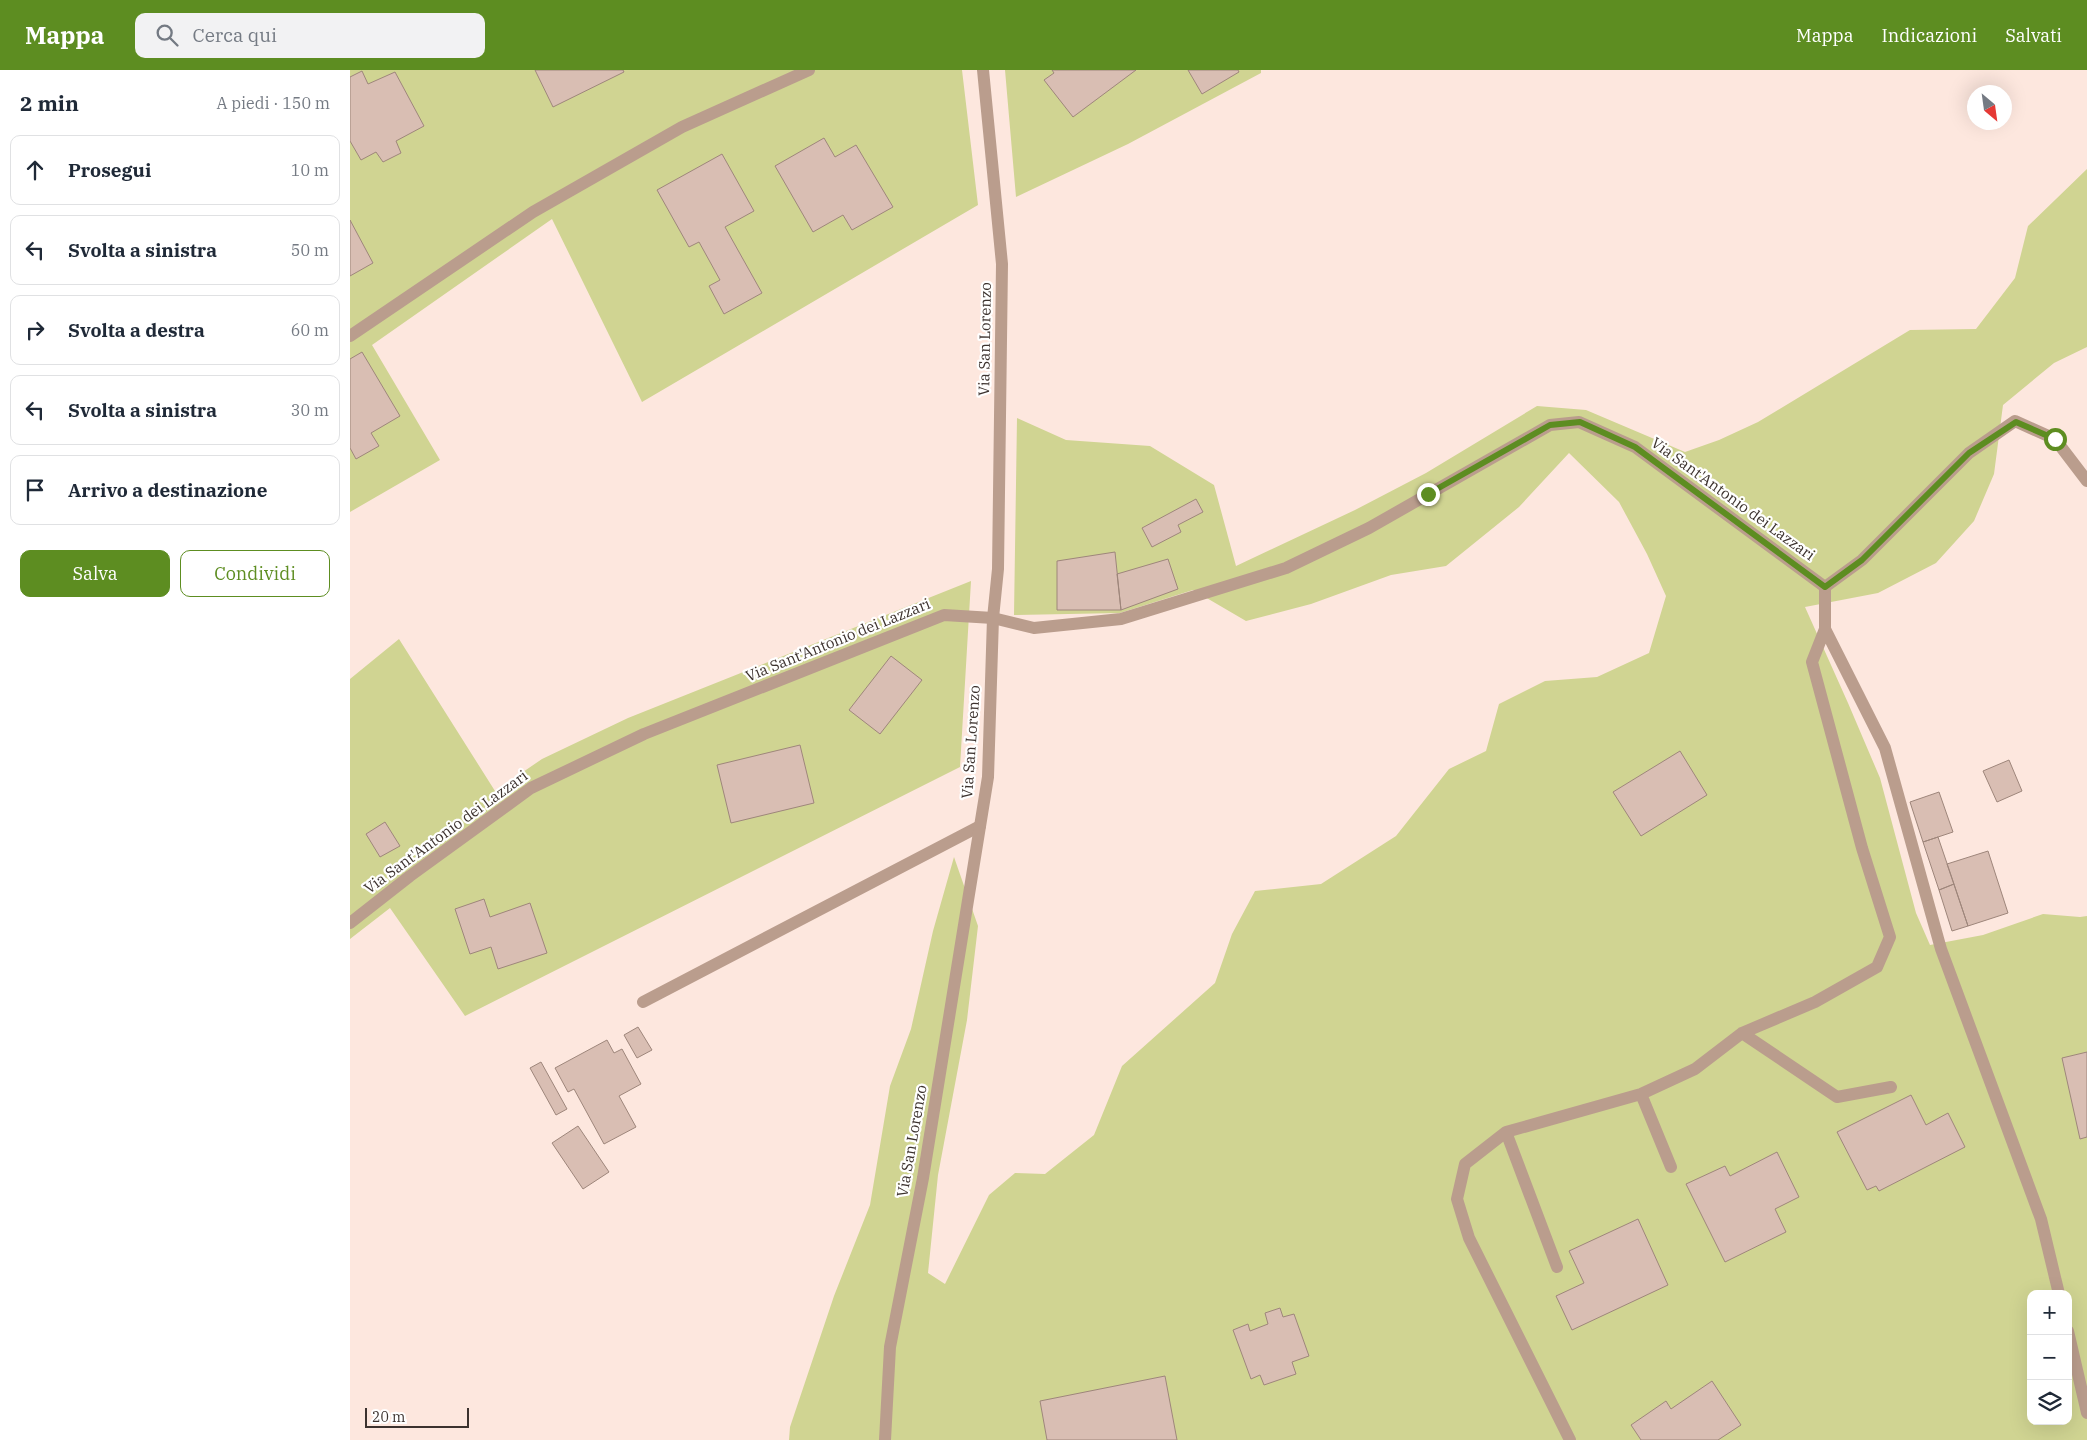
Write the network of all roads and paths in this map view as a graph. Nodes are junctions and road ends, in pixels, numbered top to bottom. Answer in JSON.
{"nodes":[{"id":1,"x":809,"y":70,"type":"edge"},
{"id":2,"x":983,"y":70,"type":"edge"},
{"id":3,"x":350,"y":336,"type":"edge"},
{"id":4,"x":2087,"y":481,"type":"edge"},
{"id":5,"x":1825,"y":587,"type":"junction"},
{"id":6,"x":993,"y":618,"type":"junction"},
{"id":7,"x":1825,"y":629,"type":"junction"},
{"id":8,"x":980,"y":826,"type":"junction"},
{"id":9,"x":350,"y":923,"type":"edge"},
{"id":10,"x":644,"y":1002,"type":"dead end"},
{"id":11,"x":1742,"y":1032,"type":"junction"},
{"id":12,"x":1891,"y":1087,"type":"dead end"},
{"id":13,"x":1641,"y":1094,"type":"junction"},
{"id":14,"x":1506,"y":1132,"type":"junction"},
{"id":15,"x":1671,"y":1168,"type":"dead end"},
{"id":16,"x":1557,"y":1266,"type":"dead end"},
{"id":17,"x":2058,"y":1290,"type":"edge"},
{"id":18,"x":2069,"y":1335,"type":"edge"},
{"id":19,"x":2087,"y":1413,"type":"edge"},
{"id":20,"x":885,"y":1440,"type":"edge"},
{"id":21,"x":1570,"y":1440,"type":"edge"}],
"edges":[{"from":1,"to":3,"type":"street"},
{"from":2,"to":6,"type":"street","name":"Via San Lorenzo"},
{"from":4,"to":5,"type":"street"},
{"from":5,"to":6,"type":"street","name":"Via Sant'Antonio dei Lazzari"},
{"from":5,"to":7,"type":"street"},
{"from":6,"to":8,"type":"street","name":"Via San Lorenzo"},
{"from":6,"to":9,"type":"street","name":"Via Sant'Antonio dei Lazzari"},
{"from":7,"to":11,"type":"street"},
{"from":7,"to":17,"type":"street"},
{"from":8,"to":10,"type":"street"},
{"from":8,"to":20,"type":"street","name":"Via San Lorenzo"},
{"from":11,"to":12,"type":"street"},
{"from":11,"to":13,"type":"street"},
{"from":13,"to":14,"type":"street"},
{"from":13,"to":15,"type":"street"},
{"from":14,"to":16,"type":"street"},
{"from":14,"to":21,"type":"street"},
{"from":18,"to":19,"type":"street"}]}
